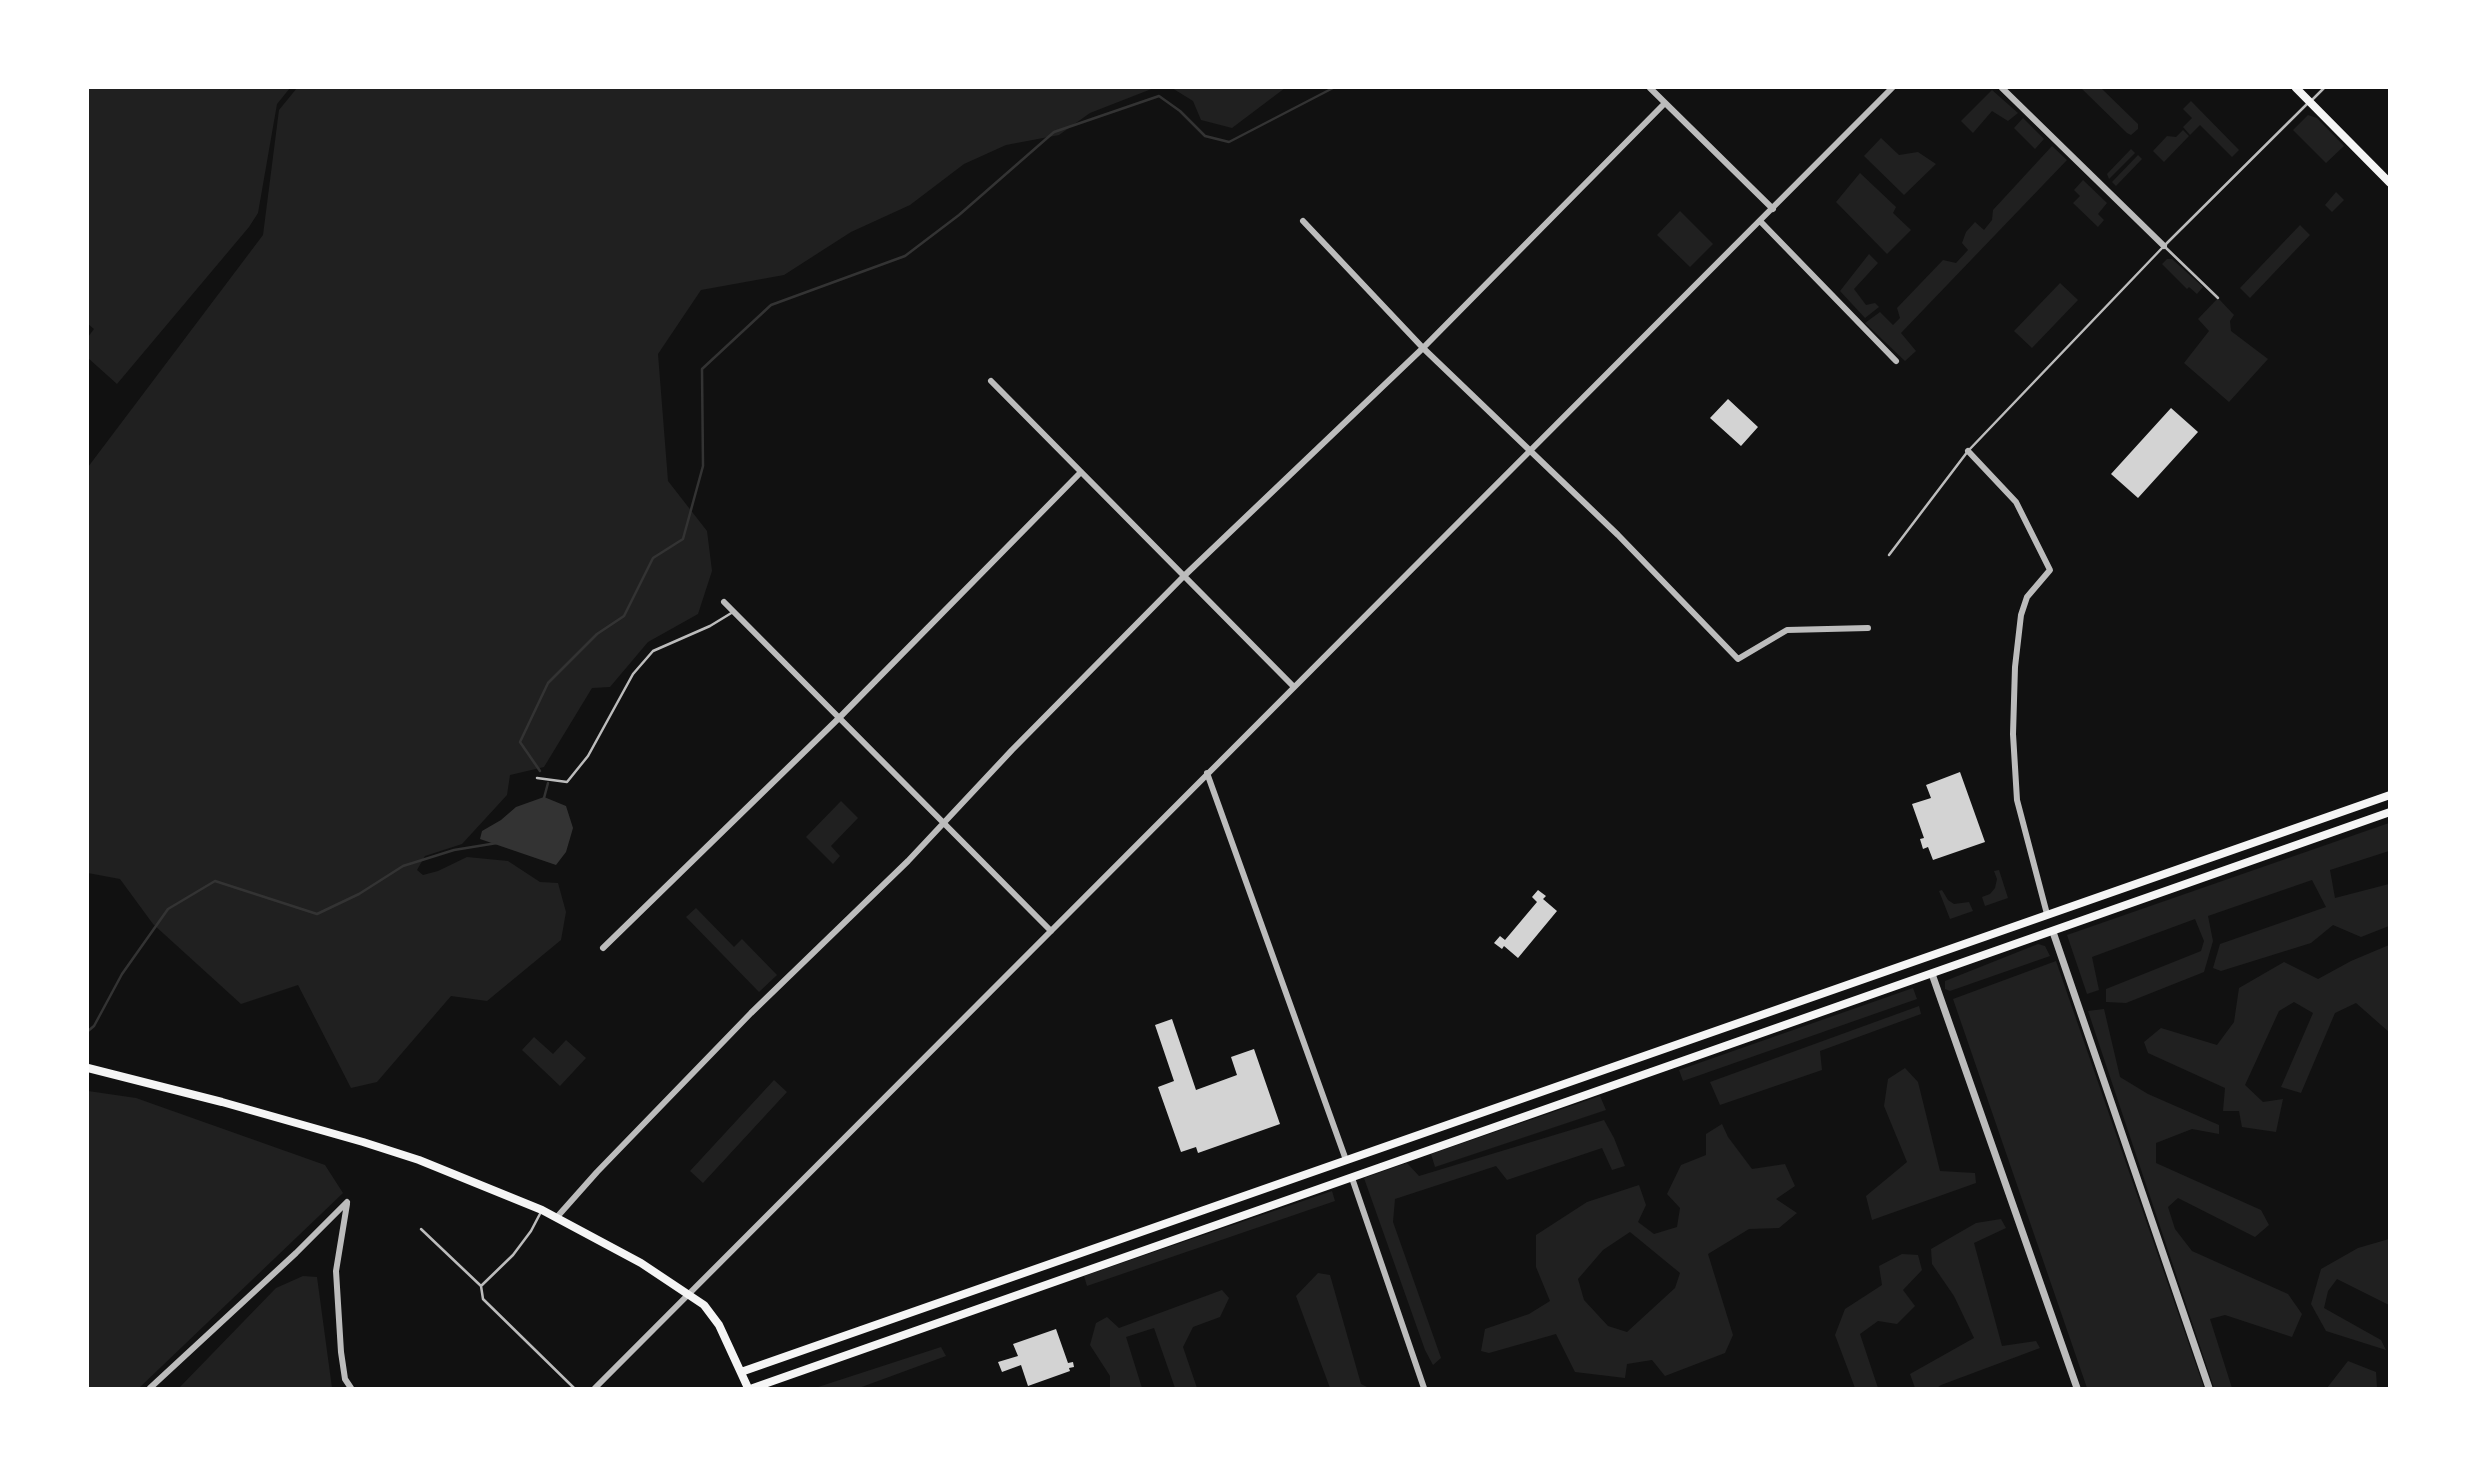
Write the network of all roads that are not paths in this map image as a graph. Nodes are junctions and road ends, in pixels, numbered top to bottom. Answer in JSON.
{"nodes":[{"id":1,"x":1650,"y":88,"type":"edge"},
{"id":2,"x":1892,"y":88,"type":"edge"},
{"id":3,"x":2002,"y":88,"type":"edge"},
{"id":4,"x":2296,"y":88,"type":"edge"},
{"id":5,"x":2324,"y":88,"type":"edge"},
{"id":6,"x":2310,"y":102,"type":"junction"},
{"id":7,"x":1665,"y":103,"type":"junction"},
{"id":8,"x":2389,"y":183,"type":"edge"},
{"id":9,"x":1773,"y":209,"type":"junction"},
{"id":10,"x":1303,"y":221,"type":"dead end"},
{"id":11,"x":1760,"y":221,"type":"junction"},
{"id":12,"x":2164,"y":246,"type":"junction"},
{"id":13,"x":2218,"y":298,"type":"dead end"},
{"id":14,"x":1423,"y":348,"type":"junction"},
{"id":15,"x":1896,"y":361,"type":"dead end"},
{"id":16,"x":991,"y":381,"type":"dead end"},
{"id":17,"x":1528,"y":451,"type":"junction"},
{"id":18,"x":1968,"y":451,"type":"junction"},
{"id":19,"x":1081,"y":472,"type":"junction"},
{"id":20,"x":1889,"y":555,"type":"dead end"},
{"id":21,"x":1184,"y":576,"type":"junction"},
{"id":22,"x":724,"y":602,"type":"dead end"},
{"id":23,"x":733,"y":611,"type":"junction"},
{"id":24,"x":1868,"y":628,"type":"dead end"},
{"id":25,"x":1293,"y":686,"type":"junction"},
{"id":26,"x":838,"y":718,"type":"junction"},
{"id":27,"x":1207,"y":772,"type":"junction"},
{"id":28,"x":537,"y":778,"type":"dead end"},
{"id":29,"x":2389,"y":795,"type":"edge"},
{"id":30,"x":2389,"y":812,"type":"edge"},
{"id":31,"x":944,"y":821,"type":"junction"},
{"id":32,"x":2047,"y":915,"type":"junction"},
{"id":33,"x":1051,"y":931,"type":"junction"},
{"id":34,"x":2053,"y":932,"type":"junction"},
{"id":35,"x":603,"y":948,"type":"dead end"},
{"id":36,"x":1929,"y":956,"type":"junction"},
{"id":37,"x":1932,"y":974,"type":"junction"},
{"id":38,"x":88,"y":1068,"type":"edge"},
{"id":39,"x":1346,"y":1160,"type":"junction"},
{"id":40,"x":1352,"y":1178,"type":"junction"},
{"id":41,"x":542,"y":1210,"type":"junction"},
{"id":42,"x":557,"y":1217,"type":"junction"},
{"id":43,"x":421,"y":1228,"type":"dead end"},
{"id":44,"x":481,"y":1286,"type":"junction"},
{"id":45,"x":690,"y":1295,"type":"junction"},
{"id":46,"x":741,"y":1372,"type":"junction"},
{"id":47,"x":150,"y":1388,"type":"edge"},
{"id":48,"x":351,"y":1388,"type":"edge"},
{"id":49,"x":574,"y":1388,"type":"edge"},
{"id":50,"x":595,"y":1388,"type":"edge"},
{"id":51,"x":750,"y":1388,"type":"edge"},
{"id":52,"x":1424,"y":1388,"type":"edge"},
{"id":53,"x":2077,"y":1388,"type":"edge"},
{"id":54,"x":2209,"y":1388,"type":"edge"}],
"edges":[{"from":1,"to":7,"type":"street"},
{"from":2,"to":9,"type":"street"},
{"from":3,"to":12,"type":"street"},
{"from":4,"to":6,"type":"main road"},
{"from":5,"to":6,"type":"lane"},
{"from":6,"to":8,"type":"main road"},
{"from":6,"to":12,"type":"lane"},
{"from":7,"to":9,"type":"street"},
{"from":7,"to":14,"type":"street"},
{"from":9,"to":11,"type":"street"},
{"from":10,"to":14,"type":"street"},
{"from":11,"to":15,"type":"street"},
{"from":11,"to":17,"type":"street"},
{"from":12,"to":13,"type":"lane"},
{"from":12,"to":18,"type":"lane"},
{"from":14,"to":17,"type":"street"},
{"from":14,"to":21,"type":"street"},
{"from":16,"to":19,"type":"street"},
{"from":17,"to":24,"type":"street"},
{"from":17,"to":25,"type":"street"},
{"from":18,"to":20,"type":"lane"},
{"from":18,"to":32,"type":"street"},
{"from":19,"to":21,"type":"street"},
{"from":19,"to":26,"type":"street"},
{"from":21,"to":25,"type":"street"},
{"from":21,"to":31,"type":"street"},
{"from":22,"to":23,"type":"street"},
{"from":23,"to":26,"type":"street"},
{"from":23,"to":28,"type":"lane"},
{"from":25,"to":27,"type":"street"},
{"from":26,"to":31,"type":"street"},
{"from":26,"to":35,"type":"street"},
{"from":27,"to":33,"type":"street"},
{"from":27,"to":39,"type":"street"},
{"from":29,"to":32,"type":"main road"},
{"from":30,"to":34,"type":"main road"},
{"from":31,"to":33,"type":"street"},
{"from":31,"to":42,"type":"street"},
{"from":32,"to":34,"type":"main road"},
{"from":32,"to":36,"type":"main road"},
{"from":33,"to":45,"type":"street"},
{"from":34,"to":37,"type":"main road"},
{"from":34,"to":54,"type":"street"},
{"from":36,"to":37,"type":"main road"},
{"from":36,"to":39,"type":"main road"},
{"from":37,"to":40,"type":"main road"},
{"from":37,"to":53,"type":"street"},
{"from":38,"to":41,"type":"main road"},
{"from":39,"to":40,"type":"main road"},
{"from":39,"to":46,"type":"main road"},
{"from":40,"to":51,"type":"main road"},
{"from":40,"to":52,"type":"street"},
{"from":41,"to":42,"type":"main road"},
{"from":41,"to":44,"type":"lane"},
{"from":42,"to":45,"type":"main road"},
{"from":43,"to":44,"type":"lane"},
{"from":44,"to":49,"type":"lane"},
{"from":45,"to":46,"type":"main road"},
{"from":45,"to":50,"type":"street"},
{"from":46,"to":51,"type":"main road"},
{"from":47,"to":48,"type":"street"}]}
